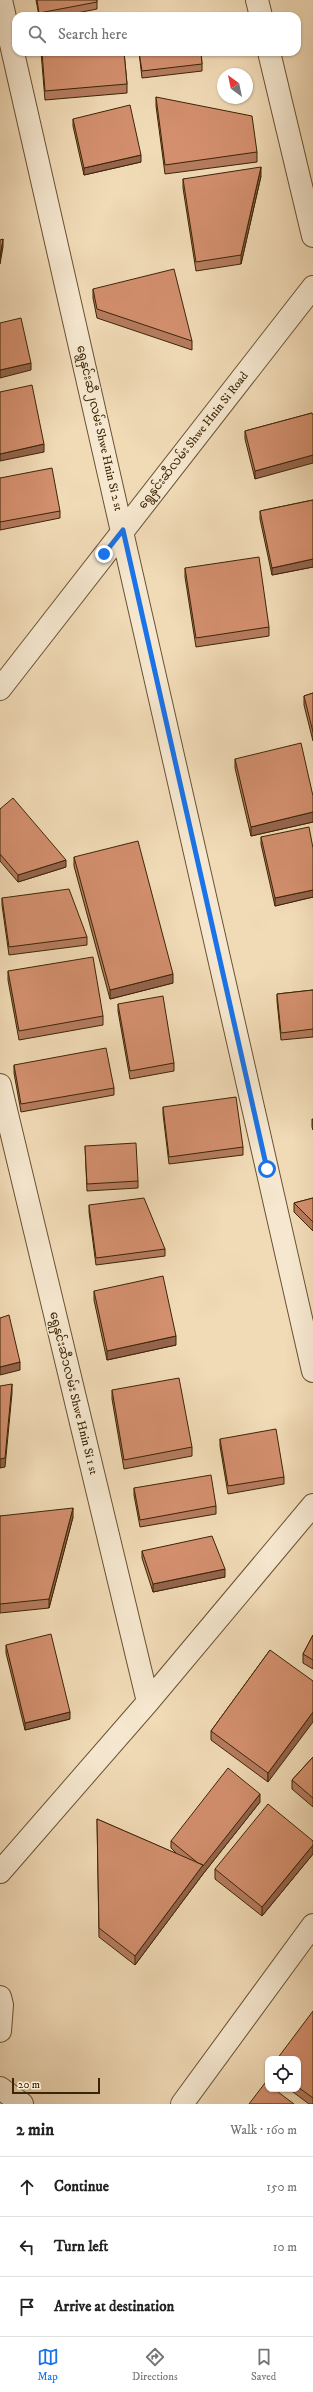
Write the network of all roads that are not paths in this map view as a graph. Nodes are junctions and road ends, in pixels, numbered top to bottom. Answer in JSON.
{"nodes":[{"id":1,"x":2,"y":0,"type":"edge"},
{"id":2,"x":257,"y":0,"type":"edge"},
{"id":3,"x":260,"y":12,"type":"edge"},
{"id":4,"x":12,"y":44,"type":"edge"},
{"id":5,"x":15,"y":56,"type":"edge"},
{"id":6,"x":270,"y":56,"type":"edge"},
{"id":7,"x":313,"y":236,"type":"edge"},
{"id":8,"x":313,"y":287,"type":"edge"},
{"id":9,"x":123,"y":530,"type":"junction"},
{"id":10,"x":0,"y":689,"type":"edge"},
{"id":11,"x":0,"y":1085,"type":"edge"},
{"id":12,"x":313,"y":1371,"type":"edge"},
{"id":13,"x":313,"y":1505,"type":"edge"},
{"id":14,"x":148,"y":1702,"type":"junction"},
{"id":15,"x":0,"y":1872,"type":"edge"},
{"id":16,"x":313,"y":1925,"type":"edge"},
{"id":17,"x":0,"y":1997,"type":"edge"},
{"id":18,"x":0,"y":2030,"type":"edge"},
{"id":19,"x":0,"y":2088,"type":"edge"},
{"id":20,"x":22,"y":2104,"type":"edge"},
{"id":21,"x":182,"y":2104,"type":"edge"}],
"edges":[{"from":1,"to":4,"type":"street","name":"ရွေနှင်းဆီ၂လမ်း Shwe Hnin Si 2 st"},
{"from":2,"to":3,"type":"street"},
{"from":5,"to":9,"type":"street","name":"ရွေနှင်းဆီ၂လမ်း Shwe Hnin Si 2 st"},
{"from":6,"to":7,"type":"street"},
{"from":8,"to":9,"type":"street","name":"ရွေနှင်းဆီလမ်း Shwe Hnin Si Road"},
{"from":9,"to":10,"type":"street","name":"ရွေနှင်းဆီလမ်း Shwe Hnin Si Road"},
{"from":9,"to":12,"type":"street","name":"ရွေနှင်းဆီ၂လမ်း Shwe Hnin Si 2 st"},
{"from":11,"to":14,"type":"street","name":"ရွေနှင်းဆီ၁လမ်း Shwe Hnin Si 1 st"},
{"from":13,"to":14,"type":"street"},
{"from":14,"to":15,"type":"street"},
{"from":16,"to":21,"type":"street"},
{"from":17,"to":18,"type":"street"},
{"from":19,"to":20,"type":"street"}]}
